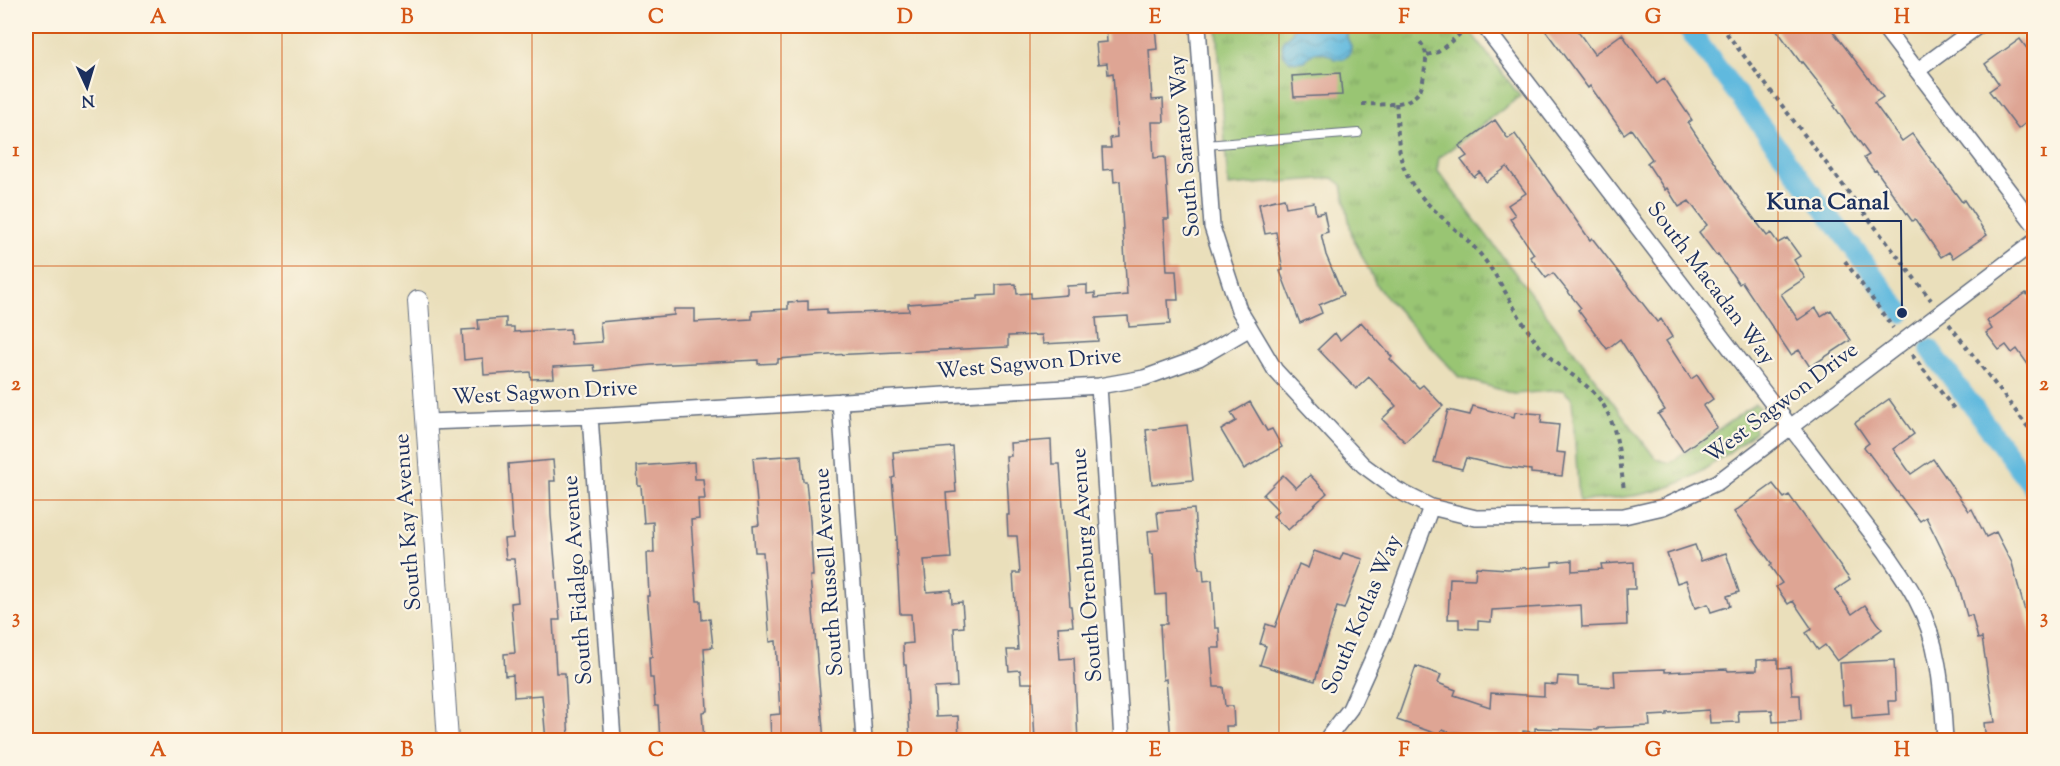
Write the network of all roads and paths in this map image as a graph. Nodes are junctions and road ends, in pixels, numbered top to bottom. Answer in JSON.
{"nodes":[{"id":1,"x":1198,"y":26,"type":"edge"},
{"id":2,"x":1484,"y":26,"type":"edge"},
{"id":3,"x":1721,"y":26,"type":"edge"},
{"id":4,"x":1883,"y":26,"type":"edge"},
{"id":5,"x":1978,"y":26,"type":"edge"},
{"id":6,"x":1460,"y":34,"type":"dead end"},
{"id":7,"x":1419,"y":41,"type":"dead end"},
{"id":8,"x":1427,"y":55,"type":"junction"},
{"id":9,"x":1918,"y":70,"type":"junction"},
{"id":10,"x":1396,"y":103,"type":"junction"},
{"id":11,"x":1362,"y":104,"type":"dead end"},
{"id":12,"x":1358,"y":133,"type":"dead end"},
{"id":13,"x":1205,"y":145,"type":"junction"},
{"id":14,"x":2034,"y":225,"type":"edge"},
{"id":15,"x":2034,"y":242,"type":"edge"},
{"id":16,"x":1845,"y":261,"type":"dead end"},
{"id":17,"x":1931,"y":300,"type":"dead end"},
{"id":18,"x":418,"y":301,"type":"dead end"},
{"id":19,"x":1949,"y":324,"type":"dead end"},
{"id":20,"x":1250,"y":328,"type":"junction"},
{"id":21,"x":1893,"y":328,"type":"dead end"},
{"id":22,"x":1912,"y":354,"type":"dead end"},
{"id":23,"x":1099,"y":386,"type":"junction"},
{"id":24,"x":840,"y":401,"type":"junction"},
{"id":25,"x":1955,"y":410,"type":"dead end"},
{"id":26,"x":590,"y":416,"type":"junction"},
{"id":27,"x":426,"y":422,"type":"junction"},
{"id":28,"x":1791,"y":427,"type":"junction"},
{"id":29,"x":2034,"y":435,"type":"edge"},
{"id":30,"x":1624,"y":490,"type":"dead end"},
{"id":31,"x":1431,"y":507,"type":"junction"},
{"id":32,"x":1329,"y":739,"type":"edge"},
{"id":33,"x":448,"y":741,"type":"edge"},
{"id":34,"x":613,"y":741,"type":"edge"},
{"id":35,"x":864,"y":741,"type":"edge"},
{"id":36,"x":1122,"y":741,"type":"edge"},
{"id":37,"x":1945,"y":741,"type":"edge"}],
"edges":[{"from":1,"to":13,"type":"street","name":"South Saratov Way"},
{"from":2,"to":28,"type":"street","name":"South Macadan Way"},
{"from":3,"to":17,"type":"path"},
{"from":4,"to":9,"type":"street"},
{"from":5,"to":9,"type":"street"},
{"from":6,"to":8,"type":"path"},
{"from":7,"to":8,"type":"path"},
{"from":8,"to":10,"type":"path"},
{"from":9,"to":14,"type":"street"},
{"from":10,"to":11,"type":"path"},
{"from":10,"to":30,"type":"path"},
{"from":12,"to":13,"type":"lane"},
{"from":13,"to":20,"type":"street","name":"South Saratov Way"},
{"from":15,"to":28,"type":"street","name":"West Sagwon Drive"},
{"from":16,"to":21,"type":"path"},
{"from":18,"to":27,"type":"street","name":"South Kay Avenue"},
{"from":19,"to":29,"type":"path"},
{"from":20,"to":23,"type":"street","name":"West Sagwon Drive"},
{"from":20,"to":31,"type":"street","name":"West Sagwon Drive"},
{"from":22,"to":25,"type":"path"},
{"from":23,"to":24,"type":"street","name":"West Sagwon Drive"},
{"from":23,"to":36,"type":"street","name":"South Orenburg Avenue"},
{"from":24,"to":26,"type":"street","name":"West Sagwon Drive"},
{"from":24,"to":35,"type":"street","name":"South Russell Avenue"},
{"from":26,"to":27,"type":"street","name":"West Sagwon Drive"},
{"from":26,"to":34,"type":"street","name":"South Fidalgo Avenue"},
{"from":27,"to":33,"type":"street","name":"South Kay Avenue"},
{"from":28,"to":31,"type":"street","name":"West Sagwon Drive"},
{"from":28,"to":37,"type":"street","name":"South Macadan Way"},
{"from":31,"to":32,"type":"street","name":"South Kotlas Way"}]}
